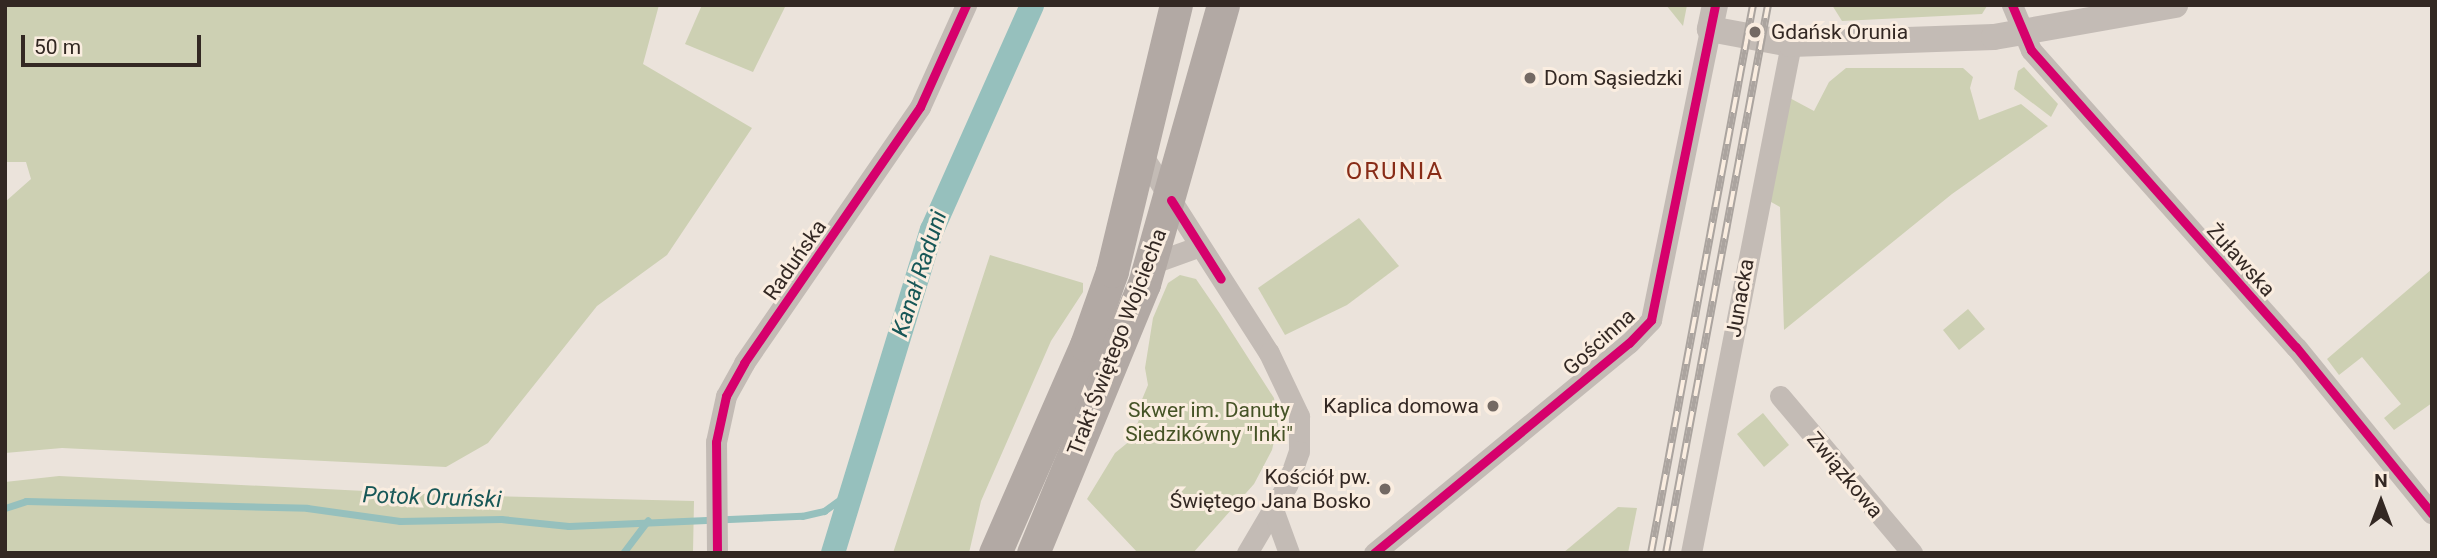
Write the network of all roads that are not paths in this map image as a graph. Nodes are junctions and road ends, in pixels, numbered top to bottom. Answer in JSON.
{"nodes":[{"id":1,"x":966,"y":5,"type":"edge"},
{"id":2,"x":1177,"y":5,"type":"edge"},
{"id":3,"x":1223,"y":5,"type":"edge"},
{"id":4,"x":2012,"y":5,"type":"edge"},
{"id":5,"x":2175,"y":5,"type":"edge"},
{"id":6,"x":1712,"y":17,"type":"edge"},
{"id":7,"x":2021,"y":34,"type":"junction"},
{"id":8,"x":1791,"y":44,"type":"junction"},
{"id":9,"x":1141,"y":153,"type":"junction"},
{"id":10,"x":1171,"y":200,"type":"junction"},
{"id":11,"x":1200,"y":246,"type":"junction"},
{"id":12,"x":1150,"y":264,"type":"junction"},
{"id":13,"x":1780,"y":396,"type":"dead end"},
{"id":14,"x":1274,"y":512,"type":"junction"},
{"id":15,"x":2432,"y":514,"type":"edge"},
{"id":16,"x":717,"y":543,"type":"edge"},
{"id":17,"x":995,"y":553,"type":"edge"},
{"id":18,"x":1033,"y":553,"type":"edge"},
{"id":19,"x":1247,"y":553,"type":"edge"},
{"id":20,"x":1289,"y":553,"type":"edge"},
{"id":21,"x":1374,"y":553,"type":"edge"},
{"id":22,"x":1691,"y":553,"type":"edge"},
{"id":23,"x":1912,"y":553,"type":"edge"}],
"edges":[{"from":1,"to":16,"type":"street","name":"Raduńska"},
{"from":2,"to":9,"type":"main road","name":"Trakt Świętego Wojciecha"},
{"from":3,"to":10,"type":"main road","name":"Trakt Świętego Wojciecha"},
{"from":4,"to":7,"type":"street"},
{"from":5,"to":7,"type":"street"},
{"from":6,"to":8,"type":"street"},
{"from":6,"to":21,"type":"street","name":"Gościnna"},
{"from":7,"to":8,"type":"street"},
{"from":7,"to":15,"type":"street","name":"Żuławska"},
{"from":8,"to":22,"type":"street","name":"Junacka"},
{"from":9,"to":10,"type":"street"},
{"from":9,"to":17,"type":"main road","name":"Trakt Świętego Wojciecha"},
{"from":10,"to":11,"type":"street"},
{"from":10,"to":12,"type":"main road","name":"Trakt Świętego Wojciecha"},
{"from":11,"to":12,"type":"street"},
{"from":11,"to":14,"type":"street"},
{"from":12,"to":18,"type":"main road","name":"Trakt Świętego Wojciecha"},
{"from":13,"to":23,"type":"street","name":"Związkowa"},
{"from":14,"to":19,"type":"street"},
{"from":14,"to":20,"type":"street"}]}
